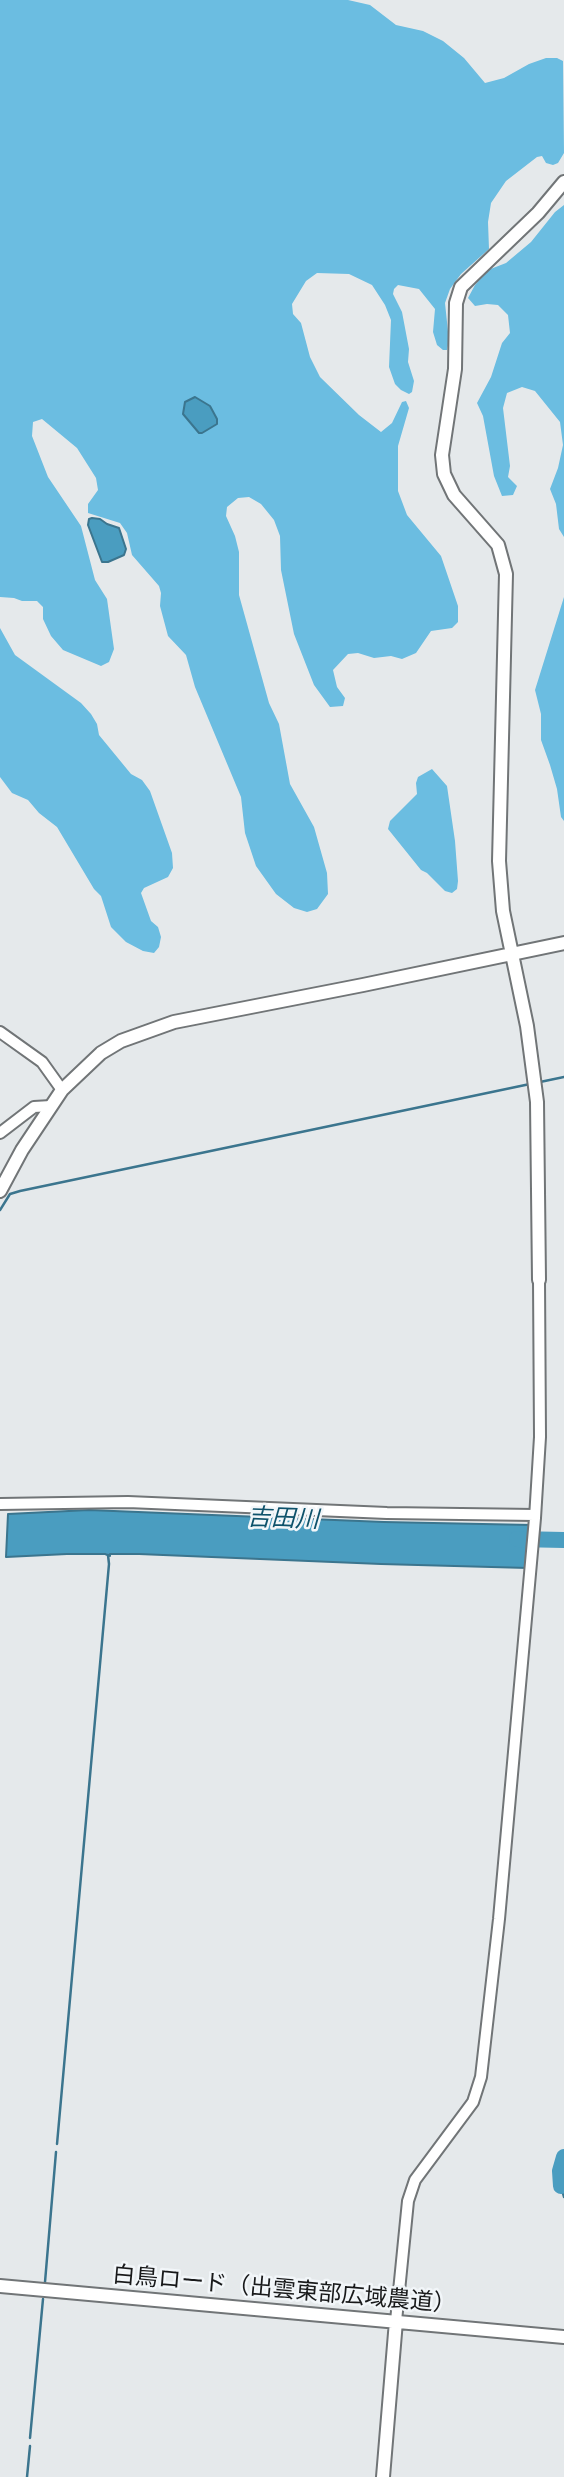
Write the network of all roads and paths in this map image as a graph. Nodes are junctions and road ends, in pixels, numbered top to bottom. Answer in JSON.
{"nodes":[{"id":1,"x":564,"y":182,"type":"edge"},
{"id":2,"x":564,"y":943,"type":"edge"},
{"id":3,"x":513,"y":954,"type":"junction"},
{"id":4,"x":0,"y":1032,"type":"edge"},
{"id":5,"x":62,"y":1090,"type":"junction"},
{"id":6,"x":51,"y":1106,"type":"junction"},
{"id":7,"x":0,"y":1133,"type":"edge"},
{"id":8,"x":0,"y":1191,"type":"edge"},
{"id":9,"x":539,"y":1280,"type":"joint"},
{"id":10,"x":0,"y":1504,"type":"edge"},
{"id":11,"x":535,"y":1517,"type":"junction"},
{"id":12,"x":0,"y":2286,"type":"edge"},
{"id":13,"x":396,"y":2321,"type":"junction"},
{"id":14,"x":564,"y":2337,"type":"edge"},
{"id":15,"x":383,"y":2477,"type":"edge"}],
"edges":[{"from":1,"to":3,"type":"street"},
{"from":2,"to":3,"type":"street"},
{"from":3,"to":5,"type":"street"},
{"from":3,"to":9,"type":"street"},
{"from":4,"to":5,"type":"street"},
{"from":5,"to":6,"type":"street"},
{"from":6,"to":7,"type":"street"},
{"from":6,"to":8,"type":"street"},
{"from":9,"to":11,"type":"street"},
{"from":10,"to":11,"type":"street"},
{"from":11,"to":13,"type":"street"},
{"from":12,"to":13,"type":"street","name":"白鳥ロード（出雲東部広域農道）"},
{"from":13,"to":14,"type":"street","name":"白鳥ロード（出雲東部広域農道）"},
{"from":13,"to":15,"type":"street"}]}
